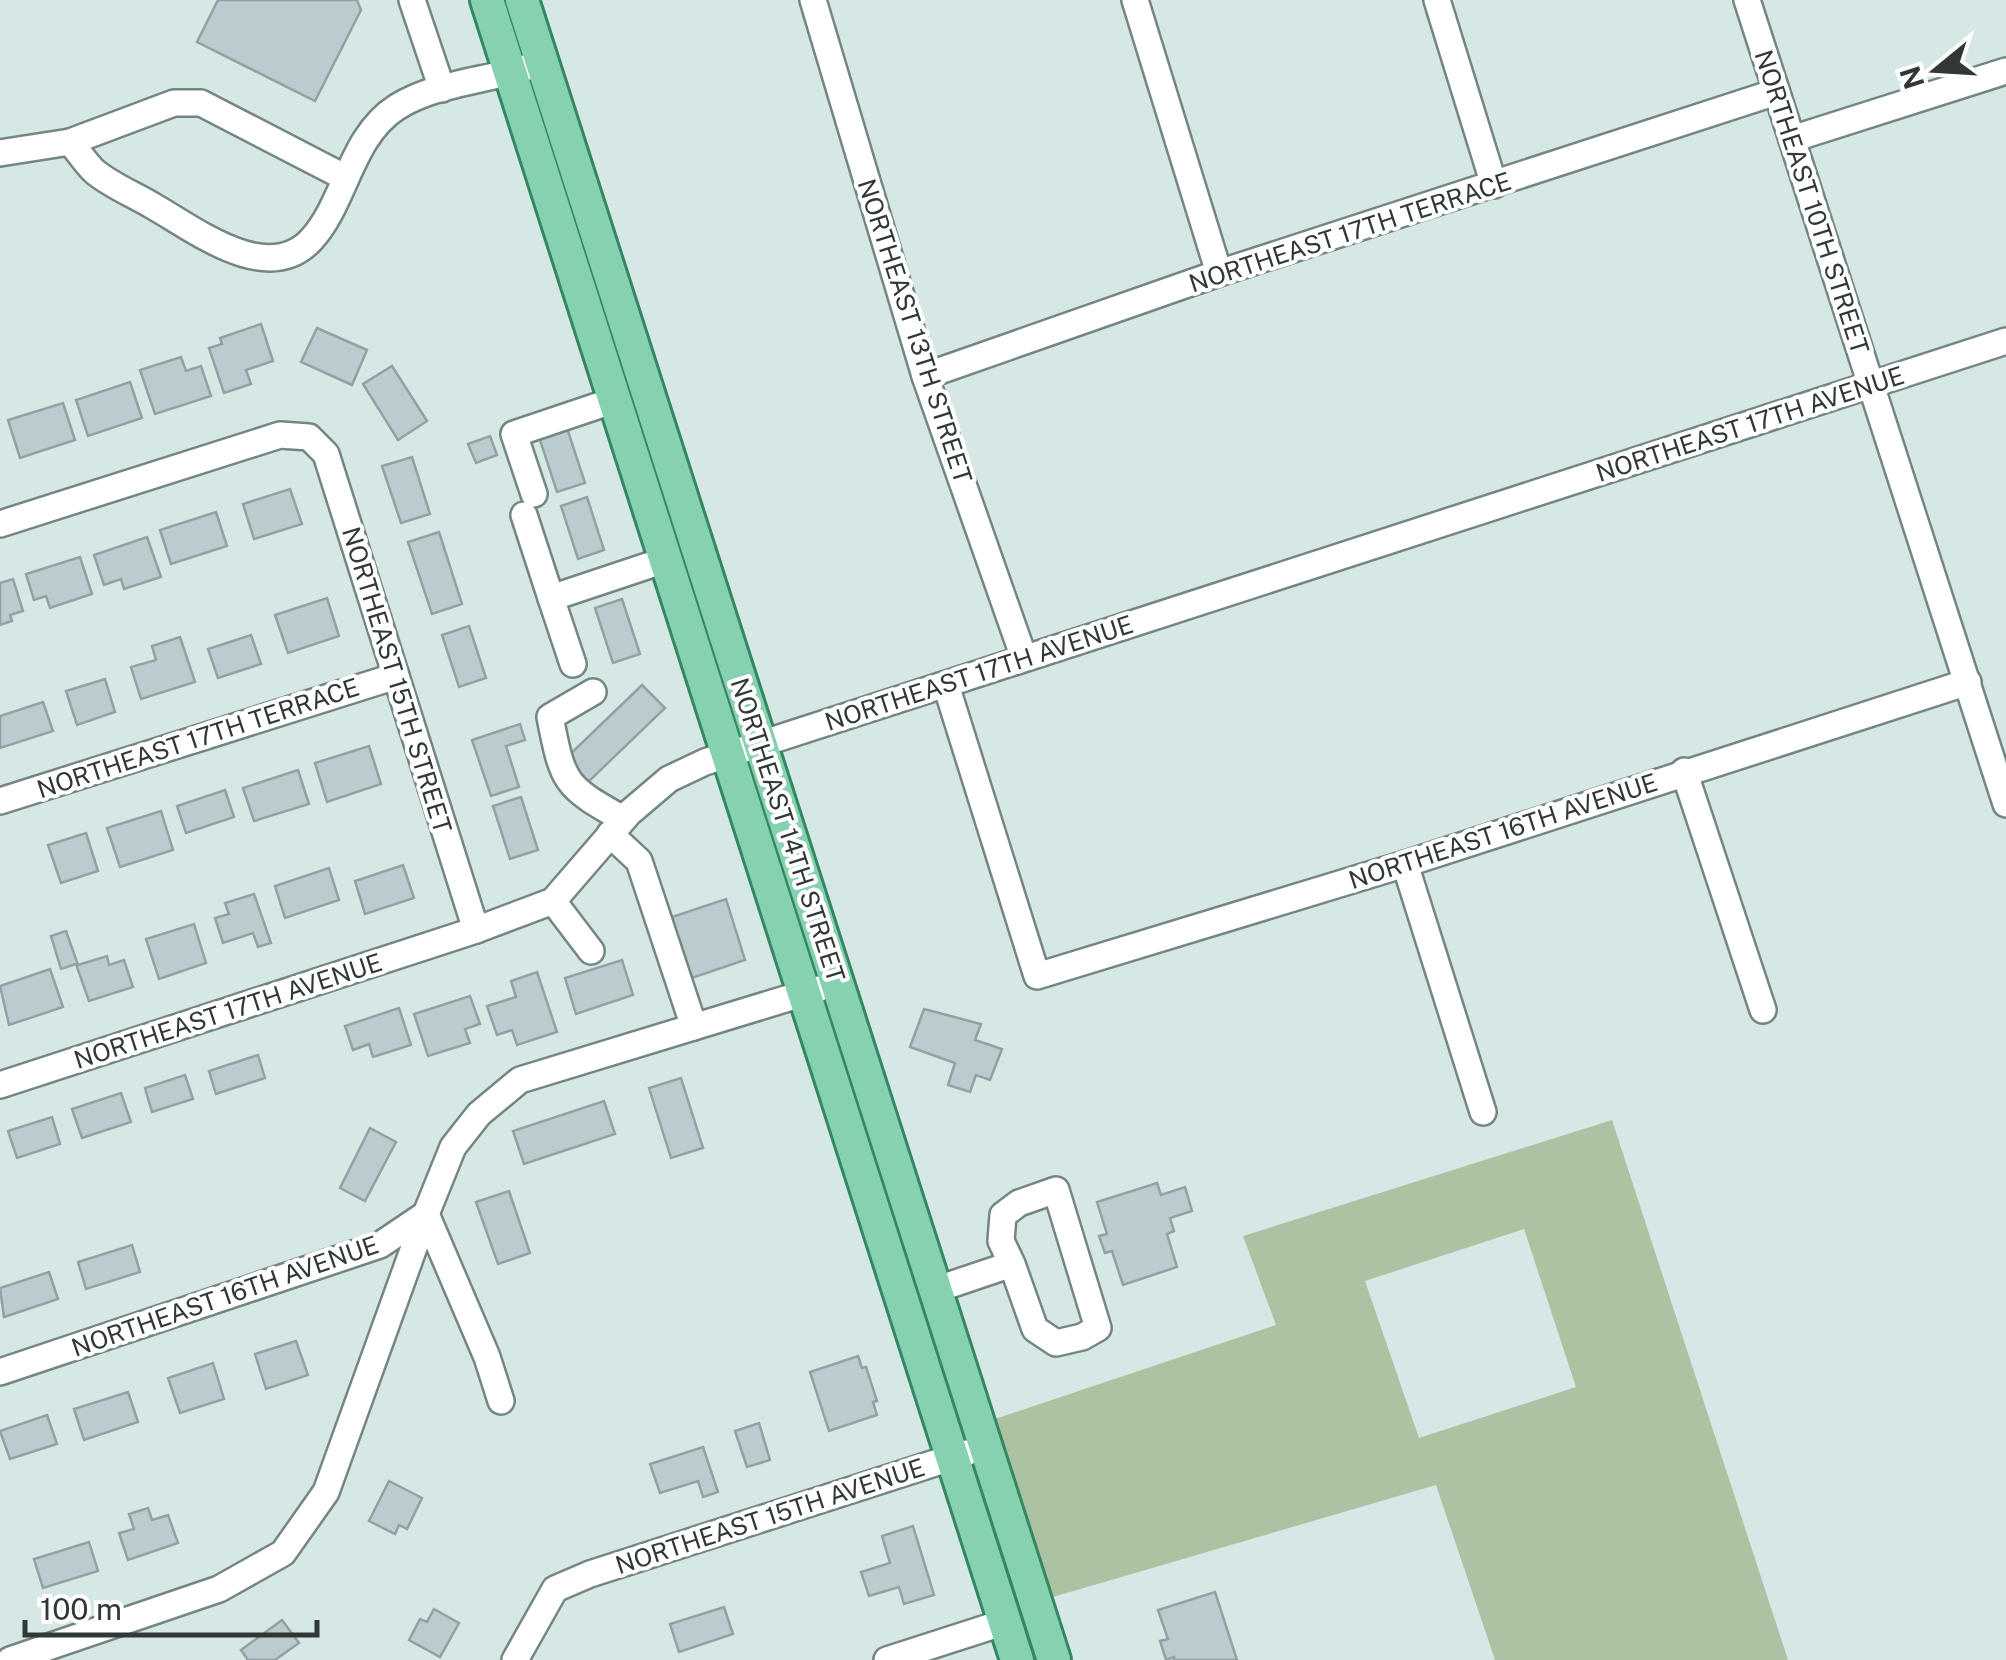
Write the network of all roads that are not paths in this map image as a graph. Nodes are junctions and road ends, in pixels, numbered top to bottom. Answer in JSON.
{"nodes":[{"id":1,"x":412,"y":0,"type":"edge"},
{"id":2,"x":487,"y":0,"type":"edge"},
{"id":3,"x":522,"y":0,"type":"edge"},
{"id":4,"x":813,"y":0,"type":"edge"},
{"id":5,"x":1135,"y":0,"type":"edge"},
{"id":6,"x":1436,"y":0,"type":"edge"},
{"id":7,"x":1748,"y":0,"type":"edge"},
{"id":8,"x":542,"y":62,"type":"junction"},
{"id":9,"x":2006,"y":70,"type":"edge"},
{"id":10,"x":510,"y":73,"type":"junction"},
{"id":11,"x":442,"y":89,"type":"junction"},
{"id":12,"x":1776,"y":92,"type":"junction"},
{"id":13,"x":1792,"y":140,"type":"junction"},
{"id":14,"x":70,"y":142,"type":"junction"},
{"id":15,"x":0,"y":154,"type":"edge"},
{"id":16,"x":346,"y":178,"type":"junction"},
{"id":17,"x":1494,"y":185,"type":"junction"},
{"id":18,"x":1218,"y":273,"type":"junction"},
{"id":19,"x":2006,"y":341,"type":"edge"},
{"id":20,"x":925,"y":376,"type":"junction"},
{"id":21,"x":1870,"y":386,"type":"junction"},
{"id":22,"x":615,"y":400,"type":"junction"},
{"id":23,"x":0,"y":524,"type":"edge"},
{"id":24,"x":666,"y":560,"type":"junction"},
{"id":25,"x":551,"y":598,"type":"junction"},
{"id":26,"x":1024,"y":658,"type":"junction"},
{"id":27,"x":573,"y":664,"type":"dead end"},
{"id":28,"x":396,"y":676,"type":"junction"},
{"id":29,"x":1968,"y":682,"type":"junction"},
{"id":30,"x":946,"y":685,"type":"junction"},
{"id":31,"x":593,"y":692,"type":"dead end"},
{"id":32,"x":760,"y":744,"type":"junction"},
{"id":33,"x":728,"y":754,"type":"junction"},
{"id":34,"x":1684,"y":772,"type":"junction"},
{"id":35,"x":0,"y":801,"type":"edge"},
{"id":36,"x":2006,"y":804,"type":"edge"},
{"id":37,"x":617,"y":827,"type":"junction"},
{"id":38,"x":1405,"y":864,"type":"junction"},
{"id":39,"x":553,"y":901,"type":"junction"},
{"id":40,"x":476,"y":930,"type":"junction"},
{"id":41,"x":591,"y":952,"type":"dead end"},
{"id":42,"x":837,"y":983,"type":"junction"},
{"id":43,"x":805,"y":993,"type":"junction"},
{"id":44,"x":1763,"y":1010,"type":"dead end"},
{"id":45,"x":694,"y":1027,"type":"junction"},
{"id":46,"x":0,"y":1084,"type":"edge"},
{"id":47,"x":1483,"y":1112,"type":"dead end"},
{"id":48,"x":426,"y":1214,"type":"junction"},
{"id":49,"x":1012,"y":1264,"type":"junction"},
{"id":50,"x":935,"y":1290,"type":"junction"},
{"id":51,"x":0,"y":1372,"type":"edge"},
{"id":52,"x":501,"y":1401,"type":"dead end"},
{"id":53,"x":985,"y":1446,"type":"junction"},
{"id":54,"x":952,"y":1457,"type":"junction"},
{"id":55,"x":1005,"y":1622,"type":"junction"},
{"id":56,"x":10,"y":1660,"type":"edge"},
{"id":57,"x":515,"y":1660,"type":"edge"},
{"id":58,"x":887,"y":1660,"type":"edge"},
{"id":59,"x":1017,"y":1660,"type":"edge"},
{"id":60,"x":1054,"y":1660,"type":"edge"}],
"edges":[{"from":1,"to":11,"type":"street"},
{"from":2,"to":10,"type":"main road","name":"NORTHEAST 14TH STREET"},
{"from":3,"to":8,"type":"main road","name":"NORTHEAST 14TH STREET"},
{"from":4,"to":20,"type":"street","name":"NORTHEAST 13TH STREET"},
{"from":5,"to":18,"type":"street"},
{"from":6,"to":17,"type":"street"},
{"from":7,"to":12,"type":"street","name":"NORTHEAST 10TH STREET"},
{"from":8,"to":10,"type":"street"},
{"from":8,"to":32,"type":"main road","name":"NORTHEAST 14TH STREET"},
{"from":9,"to":13,"type":"street"},
{"from":10,"to":11,"type":"street"},
{"from":10,"to":22,"type":"main road","name":"NORTHEAST 14TH STREET"},
{"from":11,"to":16,"type":"street"},
{"from":12,"to":13,"type":"street","name":"NORTHEAST 10TH STREET"},
{"from":12,"to":17,"type":"street","name":"NORTHEAST 17TH TERRACE"},
{"from":13,"to":21,"type":"street","name":"NORTHEAST 10TH STREET"},
{"from":14,"to":15,"type":"street"},
{"from":14,"to":16,"type":"street"},
{"from":14,"to":16,"type":"street"},
{"from":17,"to":18,"type":"street","name":"NORTHEAST 17TH TERRACE"},
{"from":18,"to":20,"type":"street","name":"NORTHEAST 17TH TERRACE"},
{"from":19,"to":21,"type":"street","name":"NORTHEAST 17TH AVENUE"},
{"from":20,"to":26,"type":"street","name":"NORTHEAST 13TH STREET"},
{"from":21,"to":26,"type":"street","name":"NORTHEAST 17TH AVENUE"},
{"from":21,"to":29,"type":"street","name":"NORTHEAST 10TH STREET"},
{"from":22,"to":24,"type":"main road","name":"NORTHEAST 14TH STREET"},
{"from":22,"to":25,"type":"street"},
{"from":23,"to":28,"type":"street","name":"NORTHEAST 15TH STREET"},
{"from":24,"to":25,"type":"street"},
{"from":24,"to":33,"type":"main road","name":"NORTHEAST 14TH STREET"},
{"from":25,"to":27,"type":"street"},
{"from":26,"to":30,"type":"street","name":"NORTHEAST 17TH AVENUE"},
{"from":28,"to":35,"type":"street","name":"NORTHEAST 17TH TERRACE"},
{"from":28,"to":40,"type":"street","name":"NORTHEAST 15TH STREET"},
{"from":29,"to":34,"type":"street","name":"NORTHEAST 16TH AVENUE"},
{"from":29,"to":36,"type":"street","name":"NORTHEAST 10TH STREET"},
{"from":30,"to":32,"type":"street","name":"NORTHEAST 17TH AVENUE"},
{"from":30,"to":38,"type":"street","name":"NORTHEAST 16TH AVENUE"},
{"from":31,"to":37,"type":"street"},
{"from":32,"to":33,"type":"street","name":"NORTHEAST 17TH AVENUE"},
{"from":32,"to":42,"type":"main road","name":"NORTHEAST 14TH STREET"},
{"from":33,"to":37,"type":"street","name":"NORTHEAST 17TH AVENUE"},
{"from":33,"to":43,"type":"main road","name":"NORTHEAST 14TH STREET"},
{"from":34,"to":38,"type":"street","name":"NORTHEAST 16TH AVENUE"},
{"from":34,"to":44,"type":"street"},
{"from":37,"to":39,"type":"street","name":"NORTHEAST 17TH AVENUE"},
{"from":37,"to":45,"type":"street"},
{"from":38,"to":47,"type":"street"},
{"from":39,"to":40,"type":"street","name":"NORTHEAST 17TH AVENUE"},
{"from":39,"to":41,"type":"street"},
{"from":40,"to":46,"type":"street","name":"NORTHEAST 17TH AVENUE"},
{"from":42,"to":43,"type":"street"},
{"from":42,"to":50,"type":"main road","name":"NORTHEAST 14TH STREET"},
{"from":43,"to":45,"type":"street"},
{"from":43,"to":54,"type":"main road","name":"NORTHEAST 14TH STREET"},
{"from":45,"to":48,"type":"street"},
{"from":48,"to":51,"type":"street","name":"NORTHEAST 16TH AVENUE"},
{"from":48,"to":52,"type":"street"},
{"from":48,"to":56,"type":"street"},
{"from":49,"to":49,"type":"street"},
{"from":49,"to":50,"type":"street"},
{"from":50,"to":53,"type":"main road","name":"NORTHEAST 14TH STREET"},
{"from":53,"to":54,"type":"street","name":"NORTHEAST 15TH AVENUE"},
{"from":53,"to":60,"type":"main road","name":"NORTHEAST 14TH STREET"},
{"from":54,"to":55,"type":"main road","name":"NORTHEAST 14TH STREET"},
{"from":54,"to":57,"type":"street","name":"NORTHEAST 15TH AVENUE"},
{"from":55,"to":58,"type":"street"},
{"from":55,"to":59,"type":"main road","name":"NORTHEAST 14TH STREET"}]}
